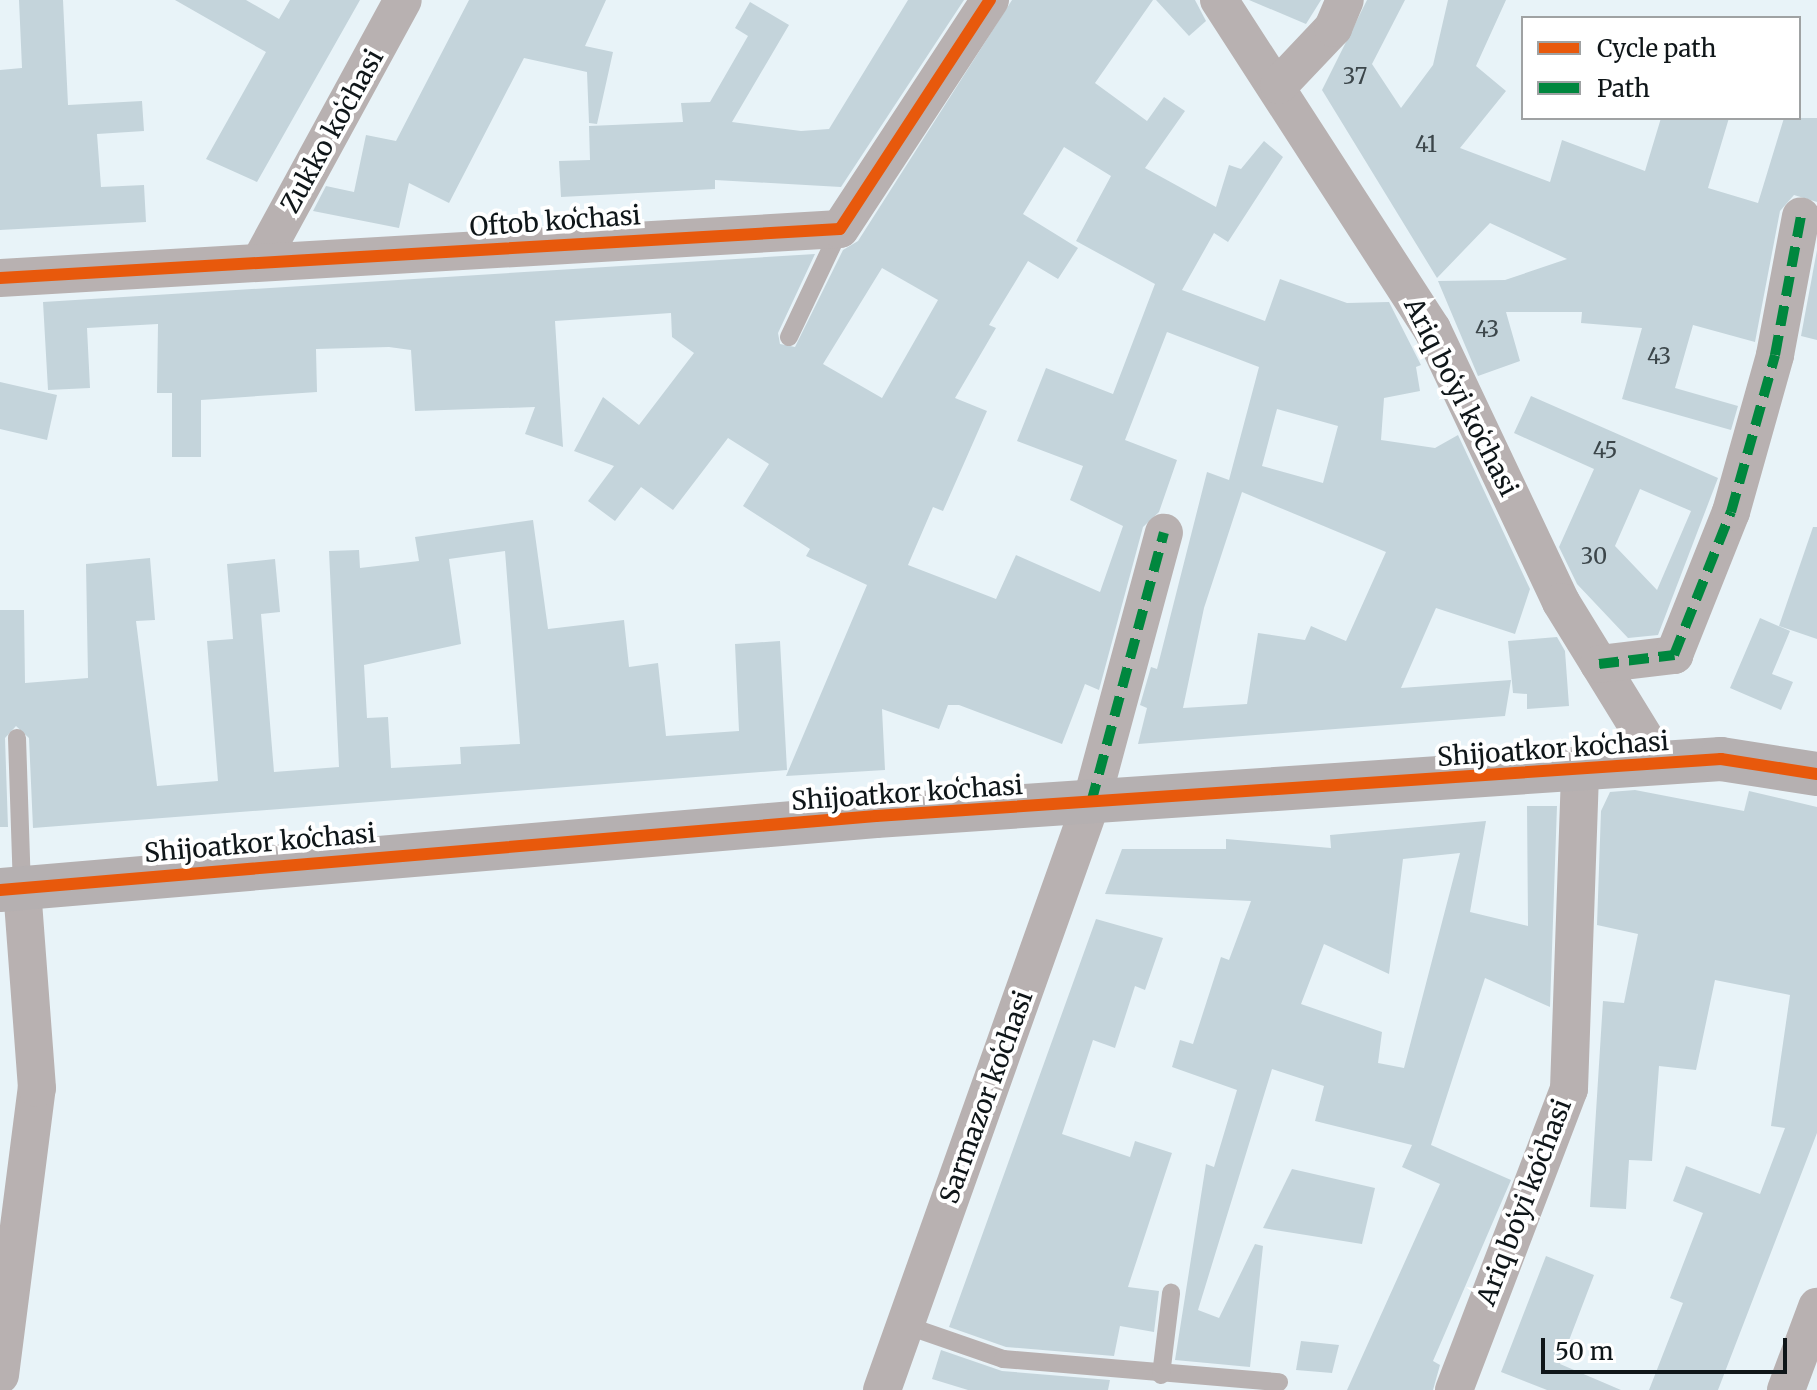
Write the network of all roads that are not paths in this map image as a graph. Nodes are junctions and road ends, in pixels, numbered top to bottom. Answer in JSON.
{"nodes":[{"id":1,"x":403,"y":0,"type":"edge"},
{"id":2,"x":990,"y":0,"type":"edge"},
{"id":3,"x":1219,"y":0,"type":"edge"},
{"id":4,"x":1345,"y":0,"type":"edge"},
{"id":5,"x":1279,"y":85,"type":"junction"},
{"id":6,"x":1801,"y":216,"type":"dead end"},
{"id":7,"x":840,"y":229,"type":"junction"},
{"id":8,"x":260,"y":262,"type":"junction"},
{"id":9,"x":0,"y":278,"type":"edge"},
{"id":10,"x":789,"y":337,"type":"dead end"},
{"id":11,"x":1164,"y":533,"type":"dead end"},
{"id":12,"x":1599,"y":664,"type":"junction"},
{"id":13,"x":17,"y":738,"type":"dead end"},
{"id":14,"x":1660,"y":763,"type":"junction"},
{"id":15,"x":1580,"y":769,"type":"junction"},
{"id":16,"x":1817,"y":774,"type":"edge"},
{"id":17,"x":1091,"y":803,"type":"junction"},
{"id":18,"x":11,"y":889,"type":"edge"},
{"id":19,"x":1171,"y":1293,"type":"dead end"},
{"id":20,"x":1817,"y":1307,"type":"edge"},
{"id":21,"x":905,"y":1325,"type":"junction"},
{"id":22,"x":0,"y":1375,"type":"edge"},
{"id":23,"x":1161,"y":1375,"type":"junction"},
{"id":24,"x":1279,"y":1382,"type":"dead end"},
{"id":25,"x":882,"y":1390,"type":"edge"},
{"id":26,"x":1454,"y":1390,"type":"edge"},
{"id":27,"x":1786,"y":1390,"type":"edge"}],
"edges":[{"from":1,"to":8,"type":"street","name":"Zukko koʻchasi"},
{"from":2,"to":7,"type":"street"},
{"from":3,"to":5,"type":"street","name":"Ariq boʻyi koʻchasi"},
{"from":4,"to":5,"type":"street"},
{"from":5,"to":12,"type":"street","name":"Ariq boʻyi koʻchasi"},
{"from":6,"to":12,"type":"street"},
{"from":7,"to":8,"type":"street","name":"Oftob koʻchasi"},
{"from":7,"to":10,"type":"lane"},
{"from":8,"to":9,"type":"street","name":"Oftob koʻchasi"},
{"from":11,"to":17,"type":"street","name":"Sarmazor koʻchasi"},
{"from":12,"to":14,"type":"street","name":"Ariq boʻyi koʻchasi"},
{"from":13,"to":18,"type":"lane"},
{"from":14,"to":15,"type":"street","name":"Shijoatkor koʻchasi"},
{"from":14,"to":16,"type":"street","name":"Shijoatkor koʻchasi"},
{"from":15,"to":17,"type":"street","name":"Shijoatkor koʻchasi"},
{"from":15,"to":26,"type":"street","name":"Ariq boʻyi koʻchasi"},
{"from":17,"to":18,"type":"street","name":"Shijoatkor koʻchasi"},
{"from":17,"to":21,"type":"street","name":"Sarmazor koʻchasi"},
{"from":18,"to":22,"type":"street"},
{"from":19,"to":23,"type":"lane"},
{"from":20,"to":27,"type":"street"},
{"from":21,"to":23,"type":"lane"},
{"from":21,"to":25,"type":"street","name":"Sarmazor koʻchasi"},
{"from":23,"to":24,"type":"lane"}]}
